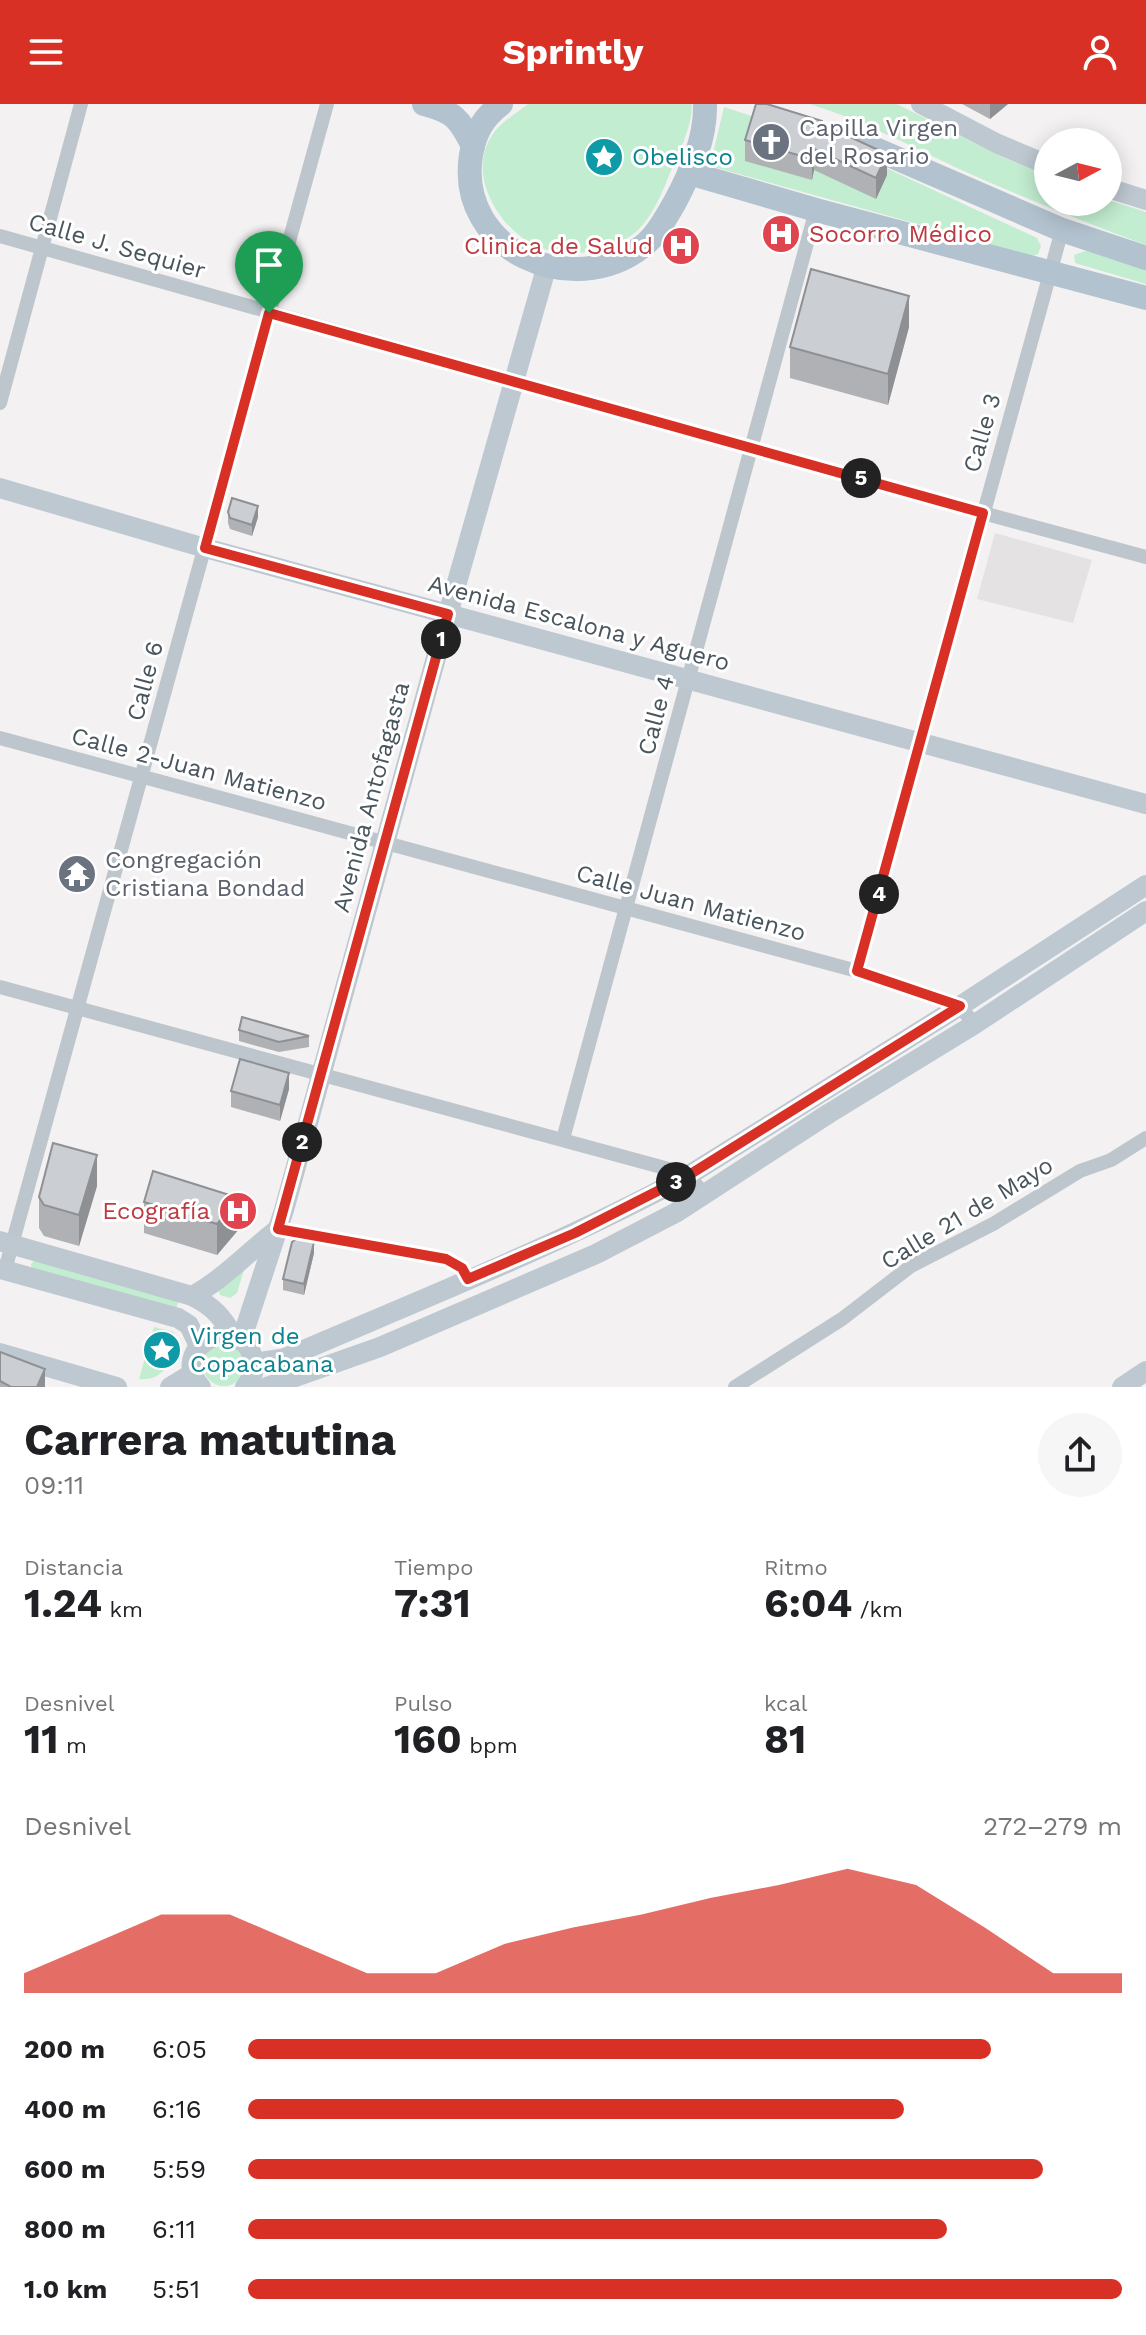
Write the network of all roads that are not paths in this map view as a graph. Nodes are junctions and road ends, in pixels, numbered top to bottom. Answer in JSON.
{"nodes":[{"id":1,"x":81,"y":104,"type":"edge"},
{"id":2,"x":327,"y":104,"type":"edge"},
{"id":3,"x":424,"y":104,"type":"edge"},
{"id":4,"x":501,"y":104,"type":"edge"},
{"id":5,"x":705,"y":104,"type":"edge"},
{"id":6,"x":922,"y":104,"type":"edge"},
{"id":7,"x":832,"y":131,"type":"edge"},
{"id":8,"x":473,"y":146,"type":"junction"},
{"id":9,"x":1034,"y":159,"type":"edge"},
{"id":10,"x":689,"y":173,"type":"junction"},
{"id":11,"x":1122,"y":192,"type":"edge"},
{"id":12,"x":1146,"y":200,"type":"edge"},
{"id":13,"x":816,"y":210,"type":"junction"},
{"id":14,"x":1062,"y":230,"type":"junction"},
{"id":15,"x":0,"y":236,"type":"edge"},
{"id":16,"x":43,"y":247,"type":"junction"},
{"id":17,"x":1146,"y":258,"type":"edge"},
{"id":18,"x":547,"y":265,"type":"junction"},
{"id":19,"x":1050,"y":271,"type":"junction"},
{"id":20,"x":1146,"y":298,"type":"edge"},
{"id":21,"x":269,"y":313,"type":"junction"},
{"id":22,"x":514,"y":381,"type":"junction"},
{"id":23,"x":0,"y":403,"type":"edge"},
{"id":24,"x":751,"y":447,"type":"junction"},
{"id":25,"x":0,"y":488,"type":"edge"},
{"id":26,"x":983,"y":513,"type":"junction"},
{"id":27,"x":205,"y":548,"type":"junction"},
{"id":28,"x":1146,"y":557,"type":"edge"},
{"id":29,"x":448,"y":614,"type":"junction"},
{"id":30,"x":689,"y":679,"type":"junction"},
{"id":31,"x":0,"y":738,"type":"edge"},
{"id":32,"x":921,"y":742,"type":"junction"},
{"id":33,"x":142,"y":776,"type":"junction"},
{"id":34,"x":1146,"y":804,"type":"edge"},
{"id":35,"x":386,"y":843,"type":"junction"},
{"id":36,"x":1146,"y":885,"type":"edge"},
{"id":37,"x":626,"y":909,"type":"junction"},
{"id":38,"x":1146,"y":911,"type":"edge"},
{"id":39,"x":857,"y":971,"type":"junction"},
{"id":40,"x":0,"y":987,"type":"edge"},
{"id":41,"x":960,"y":1006,"type":"junction"},
{"id":42,"x":78,"y":1008,"type":"junction"},
{"id":43,"x":975,"y":1024,"type":"junction"},
{"id":44,"x":320,"y":1075,"type":"junction"},
{"id":45,"x":1146,"y":1138,"type":"edge"},
{"id":46,"x":563,"y":1139,"type":"junction"},
{"id":47,"x":689,"y":1175,"type":"junction"},
{"id":48,"x":705,"y":1195,"type":"junction"},
{"id":49,"x":278,"y":1229,"type":"junction"},
{"id":50,"x":6,"y":1243,"type":"edge"},
{"id":51,"x":539,"y":1248,"type":"junction"},
{"id":52,"x":3,"y":1270,"type":"edge"},
{"id":53,"x":551,"y":1273,"type":"junction"},
{"id":54,"x":468,"y":1279,"type":"junction"},
{"id":55,"x":192,"y":1296,"type":"junction"},
{"id":56,"x":238,"y":1339,"type":"junction"},
{"id":57,"x":199,"y":1346,"type":"junction"},
{"id":58,"x":0,"y":1353,"type":"edge"},
{"id":59,"x":254,"y":1363,"type":"junction"},
{"id":60,"x":1146,"y":1371,"type":"edge"},
{"id":61,"x":197,"y":1380,"type":"edge"},
{"id":62,"x":117,"y":1387,"type":"edge"},
{"id":63,"x":170,"y":1387,"type":"edge"},
{"id":64,"x":245,"y":1387,"type":"edge"},
{"id":65,"x":267,"y":1387,"type":"edge"},
{"id":66,"x":735,"y":1387,"type":"edge"},
{"id":67,"x":1122,"y":1387,"type":"edge"}],
"edges":[{"from":1,"to":16,"type":"street"},
{"from":2,"to":21,"type":"street","name":"Calle 6"},
{"from":3,"to":8,"type":"main road"},
{"from":4,"to":8,"type":"main road"},
{"from":5,"to":10,"type":"main road"},
{"from":6,"to":9,"type":"main road"},
{"from":7,"to":14,"type":"main road"},
{"from":8,"to":18,"type":"main road"},
{"from":10,"to":13,"type":"main road"},
{"from":10,"to":18,"type":"main road"},
{"from":11,"to":12,"type":"main road"},
{"from":13,"to":19,"type":"main road"},
{"from":13,"to":24,"type":"street","name":"Calle 4"},
{"from":14,"to":17,"type":"main road"},
{"from":14,"to":19,"type":"street","name":"Calle 3"},
{"from":15,"to":16,"type":"street","name":"Calle J. Sequier"},
{"from":16,"to":21,"type":"street","name":"Calle J. Sequier"},
{"from":16,"to":23,"type":"street"},
{"from":18,"to":22,"type":"main road","name":"Avenida Antofagasta"},
{"from":19,"to":20,"type":"main road"},
{"from":19,"to":26,"type":"street","name":"Calle 3"},
{"from":21,"to":22,"type":"street","name":"Calle J. Sequier"},
{"from":21,"to":27,"type":"street","name":"Calle 6"},
{"from":22,"to":24,"type":"street","name":"Calle J. Sequier"},
{"from":22,"to":29,"type":"main road","name":"Avenida Antofagasta"},
{"from":24,"to":26,"type":"street","name":"Calle J. Sequier"},
{"from":24,"to":30,"type":"street","name":"Calle 4"},
{"from":25,"to":27,"type":"main road","name":"Avenida Escalona y Aguero"},
{"from":26,"to":28,"type":"street","name":"Calle J. Sequier"},
{"from":26,"to":32,"type":"street","name":"Calle 3"},
{"from":27,"to":29,"type":"main road","name":"Avenida Escalona y Aguero"},
{"from":27,"to":33,"type":"street","name":"Calle 6"},
{"from":29,"to":30,"type":"main road","name":"Avenida Escalona y Aguero"},
{"from":29,"to":35,"type":"main road","name":"Avenida Antofagasta"},
{"from":30,"to":32,"type":"main road","name":"Avenida Escalona y Aguero"},
{"from":30,"to":37,"type":"street","name":"Calle 4"},
{"from":31,"to":33,"type":"street","name":"Calle 2-Juan Matienzo"},
{"from":32,"to":34,"type":"main road","name":"Avenida Escalona y Aguero"},
{"from":32,"to":39,"type":"street","name":"Calle 3"},
{"from":33,"to":35,"type":"street","name":"Calle 2-Juan Matienzo"},
{"from":33,"to":42,"type":"street","name":"Calle 6"},
{"from":35,"to":37,"type":"street","name":"Calle Juan Matienzo"},
{"from":35,"to":44,"type":"main road","name":"Avenida Antofagasta"},
{"from":36,"to":41,"type":"main road"},
{"from":37,"to":39,"type":"street","name":"Calle Juan Matienzo"},
{"from":37,"to":46,"type":"street","name":"Calle 4"},
{"from":38,"to":43,"type":"main road"},
{"from":39,"to":41,"type":"street","name":"Calle Juan Matienzo"},
{"from":40,"to":42,"type":"street"},
{"from":41,"to":43,"type":"street"},
{"from":41,"to":47,"type":"main road"},
{"from":42,"to":44,"type":"street"},
{"from":42,"to":50,"type":"street","name":"Calle 6"},
{"from":43,"to":48,"type":"main road"},
{"from":44,"to":46,"type":"street"},
{"from":44,"to":49,"type":"main road","name":"Avenida Antofagasta"},
{"from":45,"to":66,"type":"street","name":"Calle 21 de Mayo"},
{"from":46,"to":47,"type":"street"},
{"from":47,"to":48,"type":"street"},
{"from":47,"to":51,"type":"main road"},
{"from":48,"to":53,"type":"main road"},
{"from":49,"to":54,"type":"street"},
{"from":49,"to":55,"type":"main road"},
{"from":49,"to":56,"type":"main road","name":"Avenida Antofagasta"},
{"from":50,"to":52,"type":"street","name":"Calle 6"},
{"from":50,"to":55,"type":"main road"},
{"from":51,"to":53,"type":"main road"},
{"from":51,"to":54,"type":"main road"},
{"from":52,"to":57,"type":"main road"},
{"from":53,"to":65,"type":"main road"},
{"from":54,"to":59,"type":"main road"},
{"from":55,"to":56,"type":"main road"},
{"from":56,"to":57,"type":"main road"},
{"from":56,"to":59,"type":"main road"},
{"from":57,"to":61,"type":"main road"},
{"from":58,"to":62,"type":"main road"},
{"from":59,"to":64,"type":"main road"},
{"from":60,"to":67,"type":"main road"},
{"from":61,"to":63,"type":"main road"}]}
